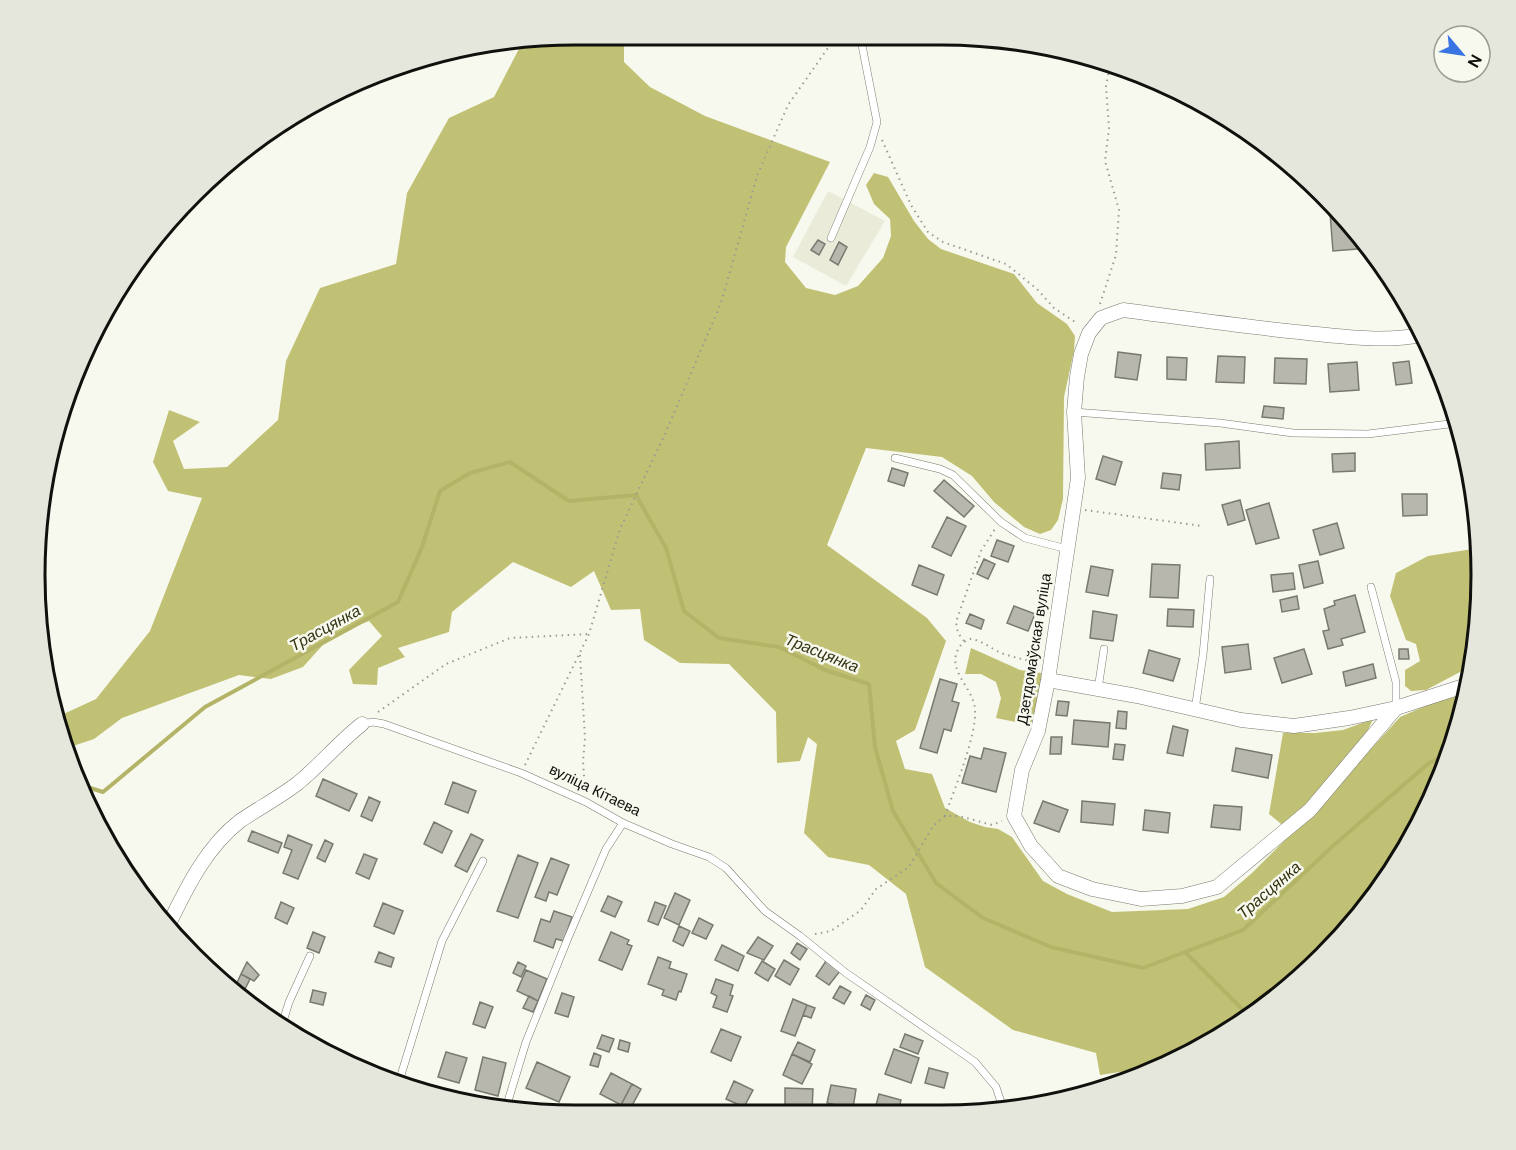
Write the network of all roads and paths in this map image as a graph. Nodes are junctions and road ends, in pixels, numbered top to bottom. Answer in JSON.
{"nodes":[{"id":1,"x":830,"y":45,"type":"edge"},
{"id":2,"x":862,"y":45,"type":"edge"},
{"id":3,"x":1109,"y":72,"type":"edge"},
{"id":4,"x":876,"y":122,"type":"junction"},
{"id":5,"x":831,"y":238,"type":"dead end"},
{"id":6,"x":1101,"y":318,"type":"junction"},
{"id":7,"x":1089,"y":333,"type":"junction"},
{"id":8,"x":1414,"y":337,"type":"edge"},
{"id":9,"x":1074,"y":412,"type":"junction"},
{"id":10,"x":1449,"y":424,"type":"edge"},
{"id":11,"x":895,"y":458,"type":"dead end"},
{"id":12,"x":1073,"y":508,"type":"junction"},
{"id":13,"x":1001,"y":522,"type":"junction"},
{"id":14,"x":1202,"y":526,"type":"dead end"},
{"id":15,"x":1067,"y":549,"type":"junction"},
{"id":16,"x":1210,"y":579,"type":"dead end"},
{"id":17,"x":1371,"y":587,"type":"dead end"},
{"id":18,"x":589,"y":634,"type":"junction"},
{"id":19,"x":964,"y":641,"type":"junction"},
{"id":20,"x":1104,"y":649,"type":"dead end"},
{"id":21,"x":580,"y":652,"type":"junction"},
{"id":22,"x":1051,"y":664,"type":"junction"},
{"id":23,"x":1048,"y":680,"type":"junction"},
{"id":24,"x":1459,"y":688,"type":"edge"},
{"id":25,"x":1098,"y":689,"type":"junction"},
{"id":26,"x":1396,"y":708,"type":"junction"},
{"id":27,"x":1195,"y":710,"type":"junction"},
{"id":28,"x":362,"y":724,"type":"junction"},
{"id":29,"x":521,"y":773,"type":"junction"},
{"id":30,"x":586,"y":802,"type":"junction"},
{"id":31,"x":945,"y":816,"type":"junction"},
{"id":32,"x":1014,"y":816,"type":"junction"},
{"id":33,"x":623,"y":823,"type":"junction"},
{"id":34,"x":483,"y":861,"type":"dead end"},
{"id":35,"x":172,"y":918,"type":"edge"},
{"id":36,"x":800,"y":936,"type":"junction"},
{"id":37,"x":310,"y":956,"type":"dead end"},
{"id":38,"x":284,"y":1018,"type":"edge"},
{"id":39,"x":401,"y":1076,"type":"edge"},
{"id":40,"x":508,"y":1100,"type":"edge"},
{"id":41,"x":1001,"y":1101,"type":"edge"}],
"edges":[{"from":1,"to":18,"type":"path"},
{"from":2,"to":4,"type":"lane"},
{"from":3,"to":6,"type":"path"},
{"from":4,"to":5,"type":"lane"},
{"from":4,"to":7,"type":"path"},
{"from":6,"to":7,"type":"street","name":"Дзетдомаўская вуліца"},
{"from":6,"to":8,"type":"street"},
{"from":7,"to":9,"type":"street","name":"Дзетдомаўская вуліца"},
{"from":9,"to":10,"type":"lane"},
{"from":9,"to":12,"type":"street","name":"Дзетдомаўская вуліца"},
{"from":11,"to":13,"type":"lane"},
{"from":12,"to":14,"type":"path"},
{"from":12,"to":15,"type":"street","name":"Дзетдомаўская вуліца"},
{"from":13,"to":15,"type":"lane"},
{"from":13,"to":19,"type":"path"},
{"from":15,"to":22,"type":"street","name":"Дзетдомаўская вуліца"},
{"from":16,"to":27,"type":"lane"},
{"from":17,"to":26,"type":"lane"},
{"from":18,"to":21,"type":"path"},
{"from":18,"to":28,"type":"path"},
{"from":19,"to":22,"type":"path"},
{"from":19,"to":31,"type":"path"},
{"from":20,"to":25,"type":"lane"},
{"from":21,"to":29,"type":"path"},
{"from":21,"to":30,"type":"path"},
{"from":22,"to":23,"type":"street","name":"Дзетдомаўская вуліца"},
{"from":23,"to":25,"type":"street"},
{"from":23,"to":32,"type":"street","name":"Дзетдомаўская вуліца"},
{"from":24,"to":26,"type":"street"},
{"from":25,"to":27,"type":"street"},
{"from":26,"to":27,"type":"street"},
{"from":26,"to":32,"type":"street"},
{"from":28,"to":29,"type":"lane","name":"вуліца Кітаева"},
{"from":28,"to":35,"type":"street"},
{"from":29,"to":30,"type":"lane","name":"вуліца Кітаева"},
{"from":30,"to":33,"type":"lane","name":"вуліца Кітаева"},
{"from":31,"to":32,"type":"path"},
{"from":31,"to":36,"type":"path"},
{"from":33,"to":36,"type":"lane","name":"вуліца Кітаева"},
{"from":33,"to":40,"type":"lane"},
{"from":34,"to":39,"type":"lane"},
{"from":36,"to":41,"type":"lane","name":"вуліца Кітаева"},
{"from":37,"to":38,"type":"lane"}]}
